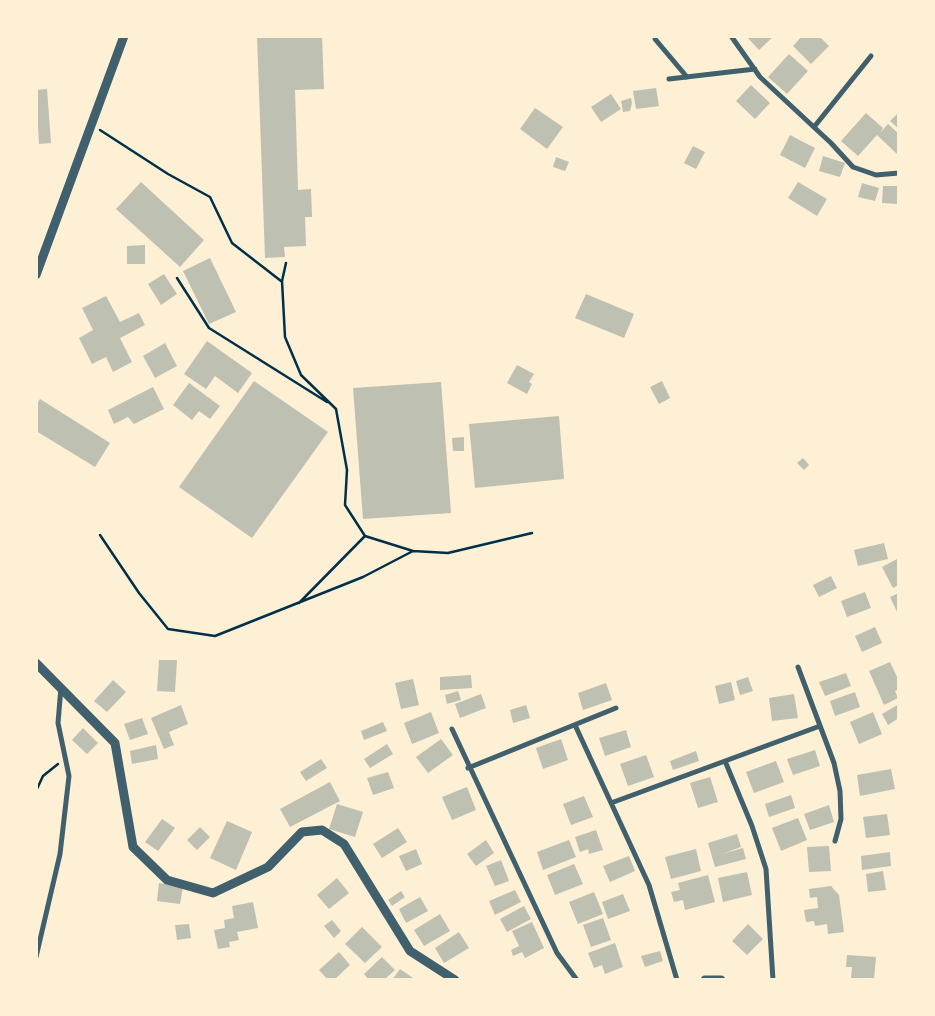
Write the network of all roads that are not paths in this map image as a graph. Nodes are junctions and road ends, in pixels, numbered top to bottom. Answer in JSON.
{"nodes":[{"id":1,"x":124,"y":36,"type":"edge"},
{"id":2,"x":731,"y":36,"type":"edge"},
{"id":3,"x":655,"y":39,"type":"dead end"},
{"id":4,"x":871,"y":56,"type":"dead end"},
{"id":5,"x":755,"y":69,"type":"junction"},
{"id":6,"x":687,"y":77,"type":"junction"},
{"id":7,"x":669,"y":80,"type":"dead end"},
{"id":8,"x":814,"y":127,"type":"junction"},
{"id":9,"x":899,"y":173,"type":"edge"},
{"id":10,"x":36,"y":275,"type":"edge"},
{"id":11,"x":36,"y":663,"type":"edge"},
{"id":12,"x":798,"y":667,"type":"dead end"},
{"id":13,"x":61,"y":687,"type":"junction"},
{"id":14,"x":616,"y":708,"type":"dead end"},
{"id":15,"x":575,"y":725,"type":"junction"},
{"id":16,"x":820,"y":726,"type":"junction"},
{"id":17,"x":452,"y":729,"type":"dead end"},
{"id":18,"x":725,"y":761,"type":"junction"},
{"id":19,"x":468,"y":768,"type":"junction"},
{"id":20,"x":611,"y":803,"type":"junction"},
{"id":21,"x":836,"y":841,"type":"dead end"},
{"id":22,"x":36,"y":957,"type":"edge"},
{"id":23,"x":455,"y":980,"type":"edge"},
{"id":24,"x":577,"y":980,"type":"edge"},
{"id":25,"x":678,"y":980,"type":"edge"},
{"id":26,"x":705,"y":980,"type":"edge"},
{"id":27,"x":721,"y":980,"type":"edge"},
{"id":28,"x":773,"y":980,"type":"edge"}],
"edges":[{"from":1,"to":10,"type":"street"},
{"from":2,"to":5,"type":"street"},
{"from":3,"to":6,"type":"street"},
{"from":4,"to":8,"type":"street"},
{"from":5,"to":6,"type":"street"},
{"from":5,"to":8,"type":"street"},
{"from":6,"to":7,"type":"street"},
{"from":8,"to":9,"type":"street"},
{"from":11,"to":13,"type":"street"},
{"from":12,"to":16,"type":"street"},
{"from":13,"to":22,"type":"street"},
{"from":13,"to":23,"type":"street"},
{"from":14,"to":15,"type":"street"},
{"from":15,"to":19,"type":"street"},
{"from":15,"to":20,"type":"street"},
{"from":16,"to":18,"type":"street"},
{"from":16,"to":21,"type":"street"},
{"from":17,"to":19,"type":"street"},
{"from":18,"to":20,"type":"street"},
{"from":18,"to":28,"type":"street"},
{"from":19,"to":24,"type":"street"},
{"from":20,"to":25,"type":"street"},
{"from":26,"to":27,"type":"street"}]}
